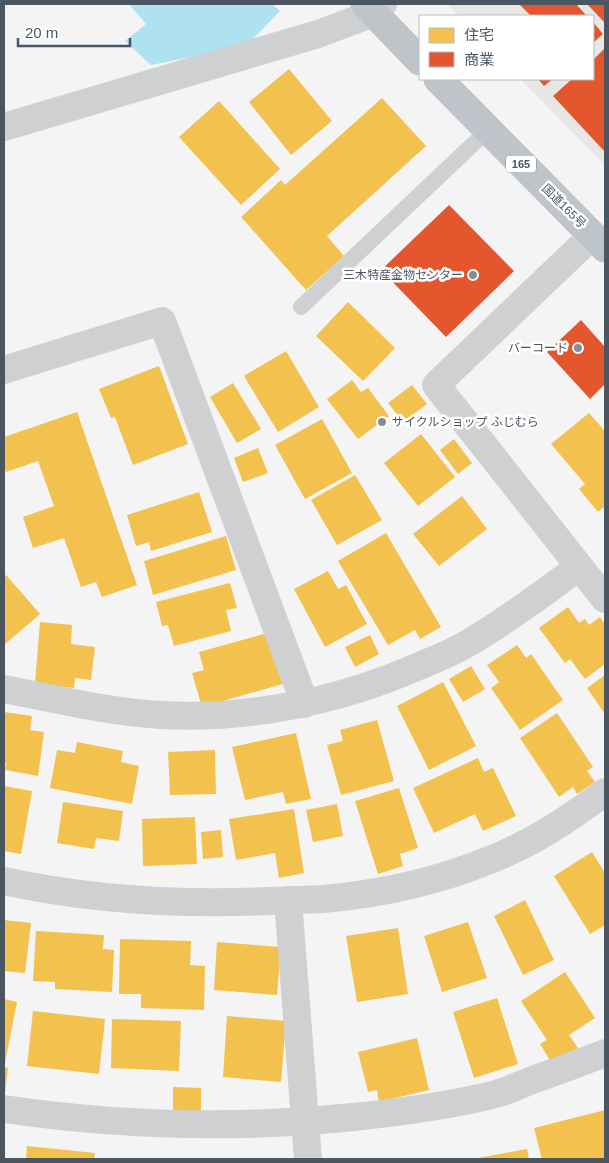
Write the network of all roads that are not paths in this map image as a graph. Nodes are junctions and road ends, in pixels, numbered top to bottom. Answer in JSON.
{"nodes":[{"id":1,"x":374,"y":7,"type":"edge"},
{"id":2,"x":419,"y":60,"type":"edge"},
{"id":3,"x":439,"y":80,"type":"edge"},
{"id":4,"x":4,"y":127,"type":"edge"},
{"id":5,"x":488,"y":130,"type":"junction"},
{"id":6,"x":599,"y":241,"type":"edge"},
{"id":7,"x":301,"y":307,"type":"dead end"},
{"id":8,"x":4,"y":370,"type":"edge"},
{"id":9,"x":579,"y":567,"type":"junction"},
{"id":10,"x":605,"y":599,"type":"edge"},
{"id":11,"x":4,"y":689,"type":"edge"},
{"id":12,"x":305,"y":704,"type":"junction"},
{"id":13,"x":605,"y":792,"type":"edge"},
{"id":14,"x":4,"y":882,"type":"edge"},
{"id":15,"x":288,"y":900,"type":"junction"},
{"id":16,"x":605,"y":1053,"type":"edge"},
{"id":17,"x":4,"y":1109,"type":"edge"},
{"id":18,"x":306,"y":1122,"type":"junction"},
{"id":19,"x":308,"y":1159,"type":"edge"}],
"edges":[{"from":1,"to":2,"type":"highway"},
{"from":1,"to":4,"type":"street"},
{"from":3,"to":5,"type":"highway","name":"国道165号","number":"165"},
{"from":5,"to":6,"type":"highway","name":"国道165号","number":"165"},
{"from":5,"to":7,"type":"lane"},
{"from":6,"to":9,"type":"street"},
{"from":8,"to":12,"type":"street"},
{"from":9,"to":10,"type":"street"},
{"from":9,"to":12,"type":"street"},
{"from":11,"to":12,"type":"street"},
{"from":13,"to":15,"type":"street"},
{"from":14,"to":15,"type":"street"},
{"from":15,"to":18,"type":"street"},
{"from":16,"to":18,"type":"street"},
{"from":17,"to":18,"type":"street"},
{"from":18,"to":19,"type":"street"}]}
